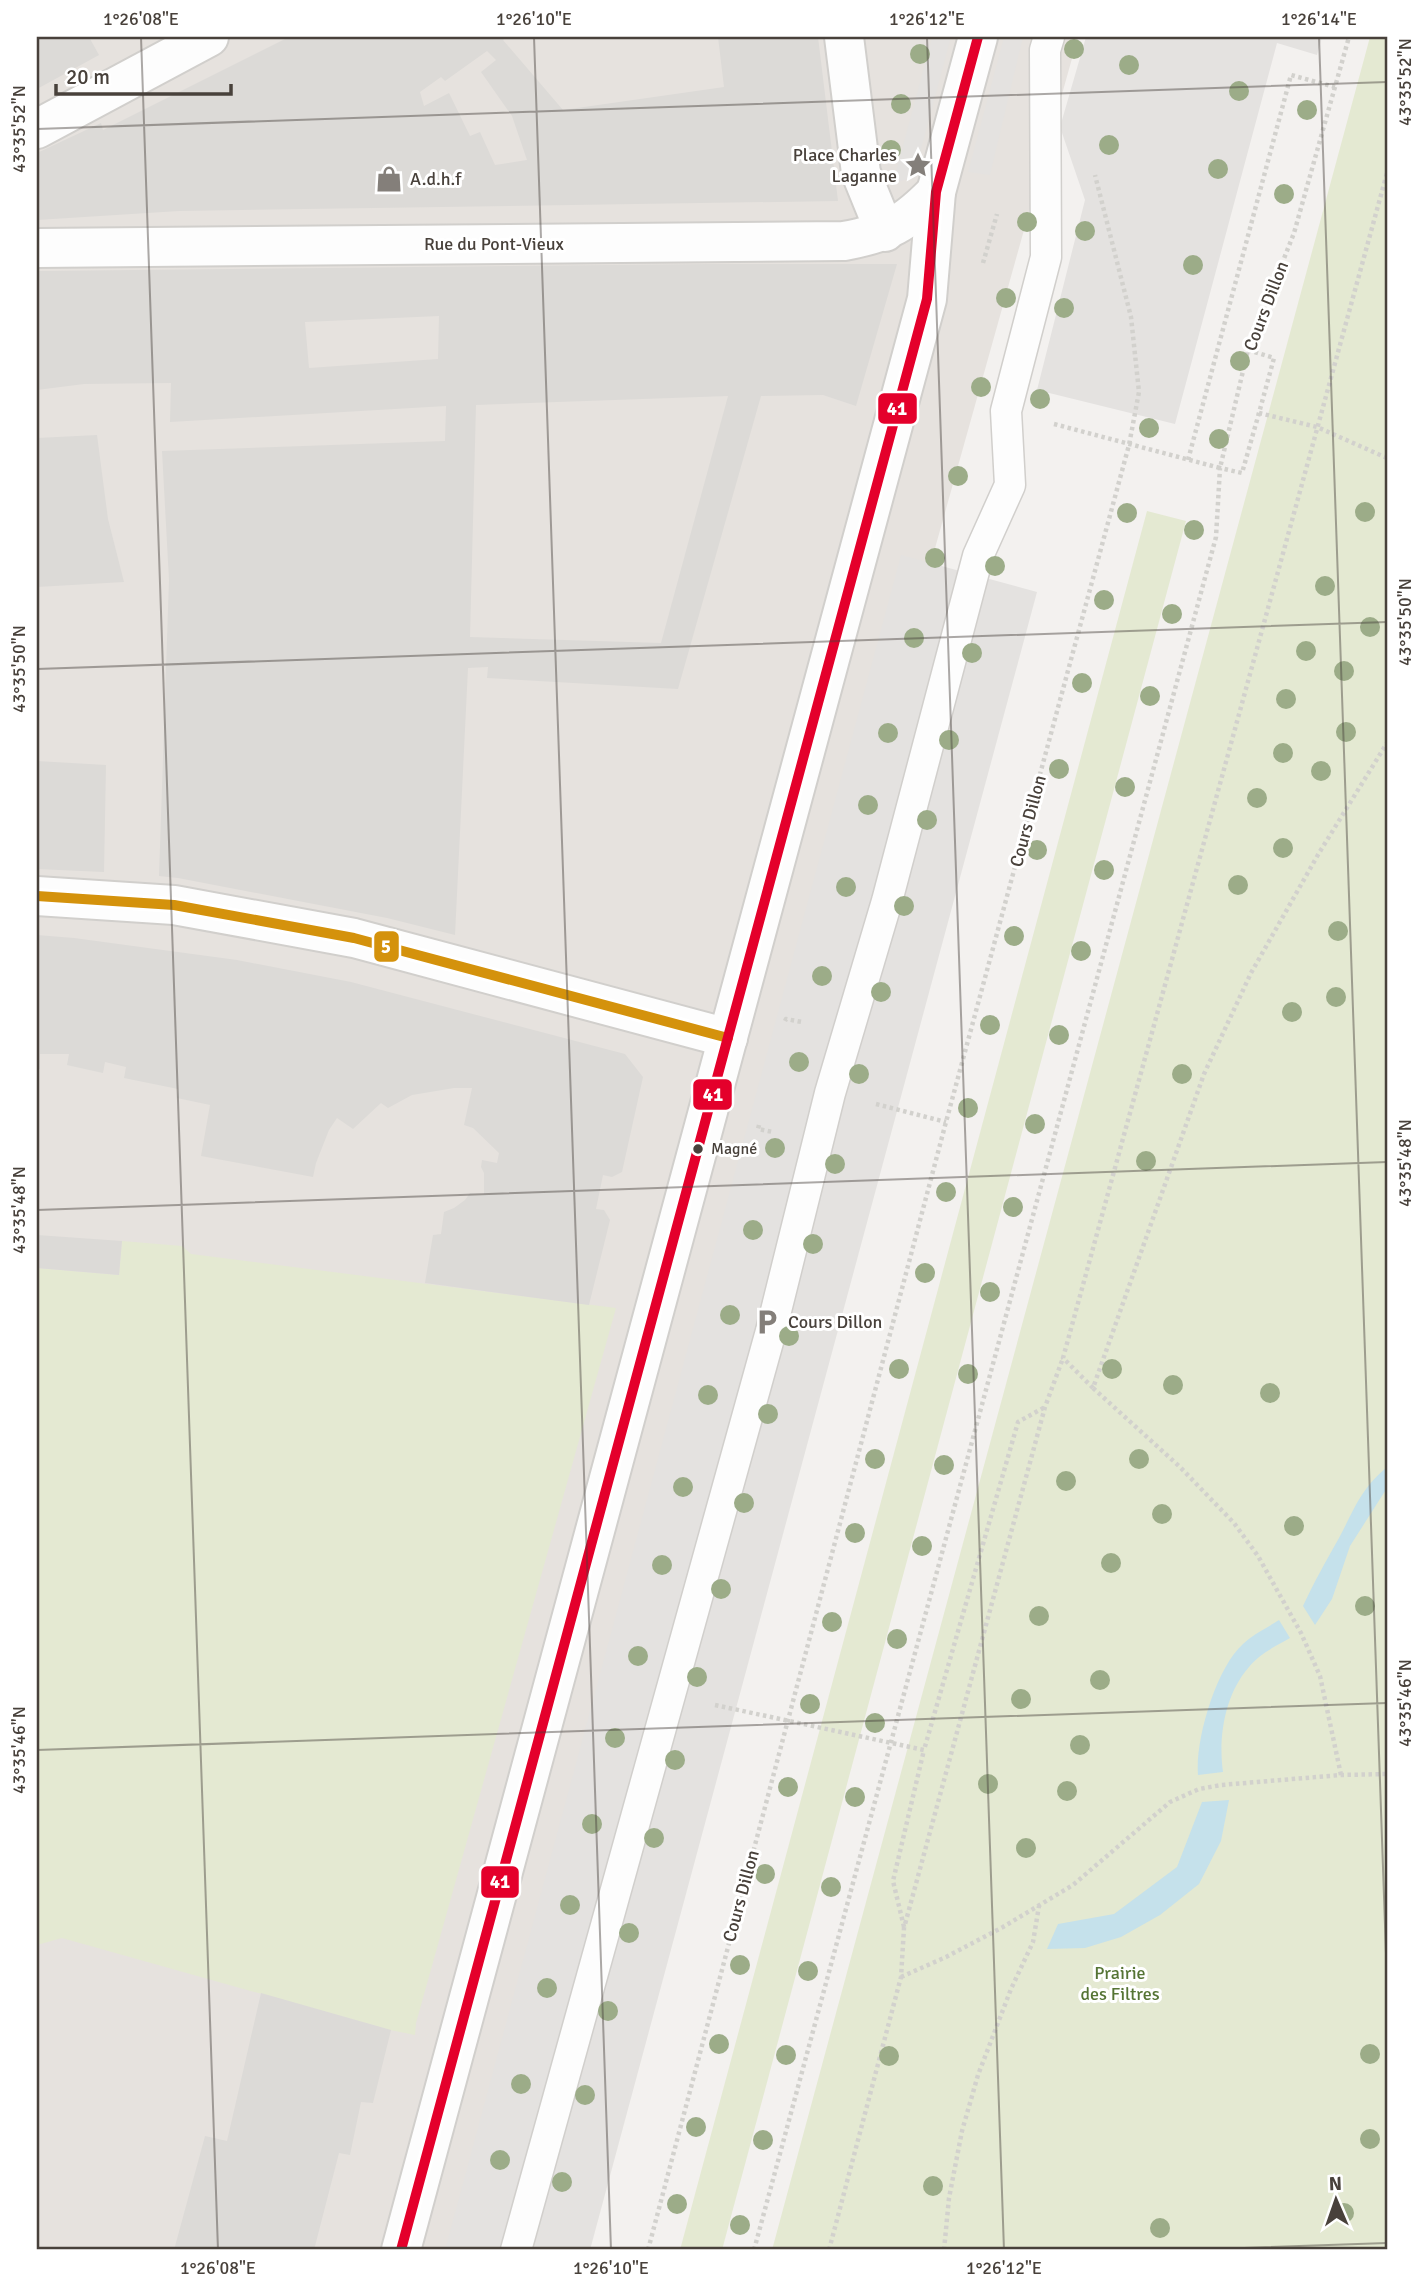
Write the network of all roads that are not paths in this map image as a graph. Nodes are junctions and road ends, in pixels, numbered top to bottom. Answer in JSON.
{"nodes":[{"id":1,"x":209,"y":37,"type":"edge"},
{"id":2,"x":844,"y":37,"type":"edge"},
{"id":3,"x":978,"y":37,"type":"edge"},
{"id":4,"x":1049,"y":37,"type":"edge"},
{"id":5,"x":37,"y":129,"type":"edge"},
{"id":6,"x":936,"y":192,"type":"junction"},
{"id":7,"x":885,"y":232,"type":"junction"},
{"id":8,"x":37,"y":248,"type":"edge"},
{"id":9,"x":37,"y":896,"type":"edge"},
{"id":10,"x":728,"y":1038,"type":"junction"},
{"id":11,"x":401,"y":2250,"type":"edge"},
{"id":12,"x":516,"y":2250,"type":"edge"}],
"edges":[{"from":1,"to":5,"type":"street"},
{"from":2,"to":7,"type":"street"},
{"from":3,"to":6,"type":"street"},
{"from":4,"to":12,"type":"lane"},
{"from":6,"to":7,"type":"street","name":"Rue du Pont-Vieux"},
{"from":6,"to":10,"type":"street"},
{"from":7,"to":8,"type":"street","name":"Rue du Pont-Vieux"},
{"from":9,"to":10,"type":"street"},
{"from":10,"to":11,"type":"street"}]}
